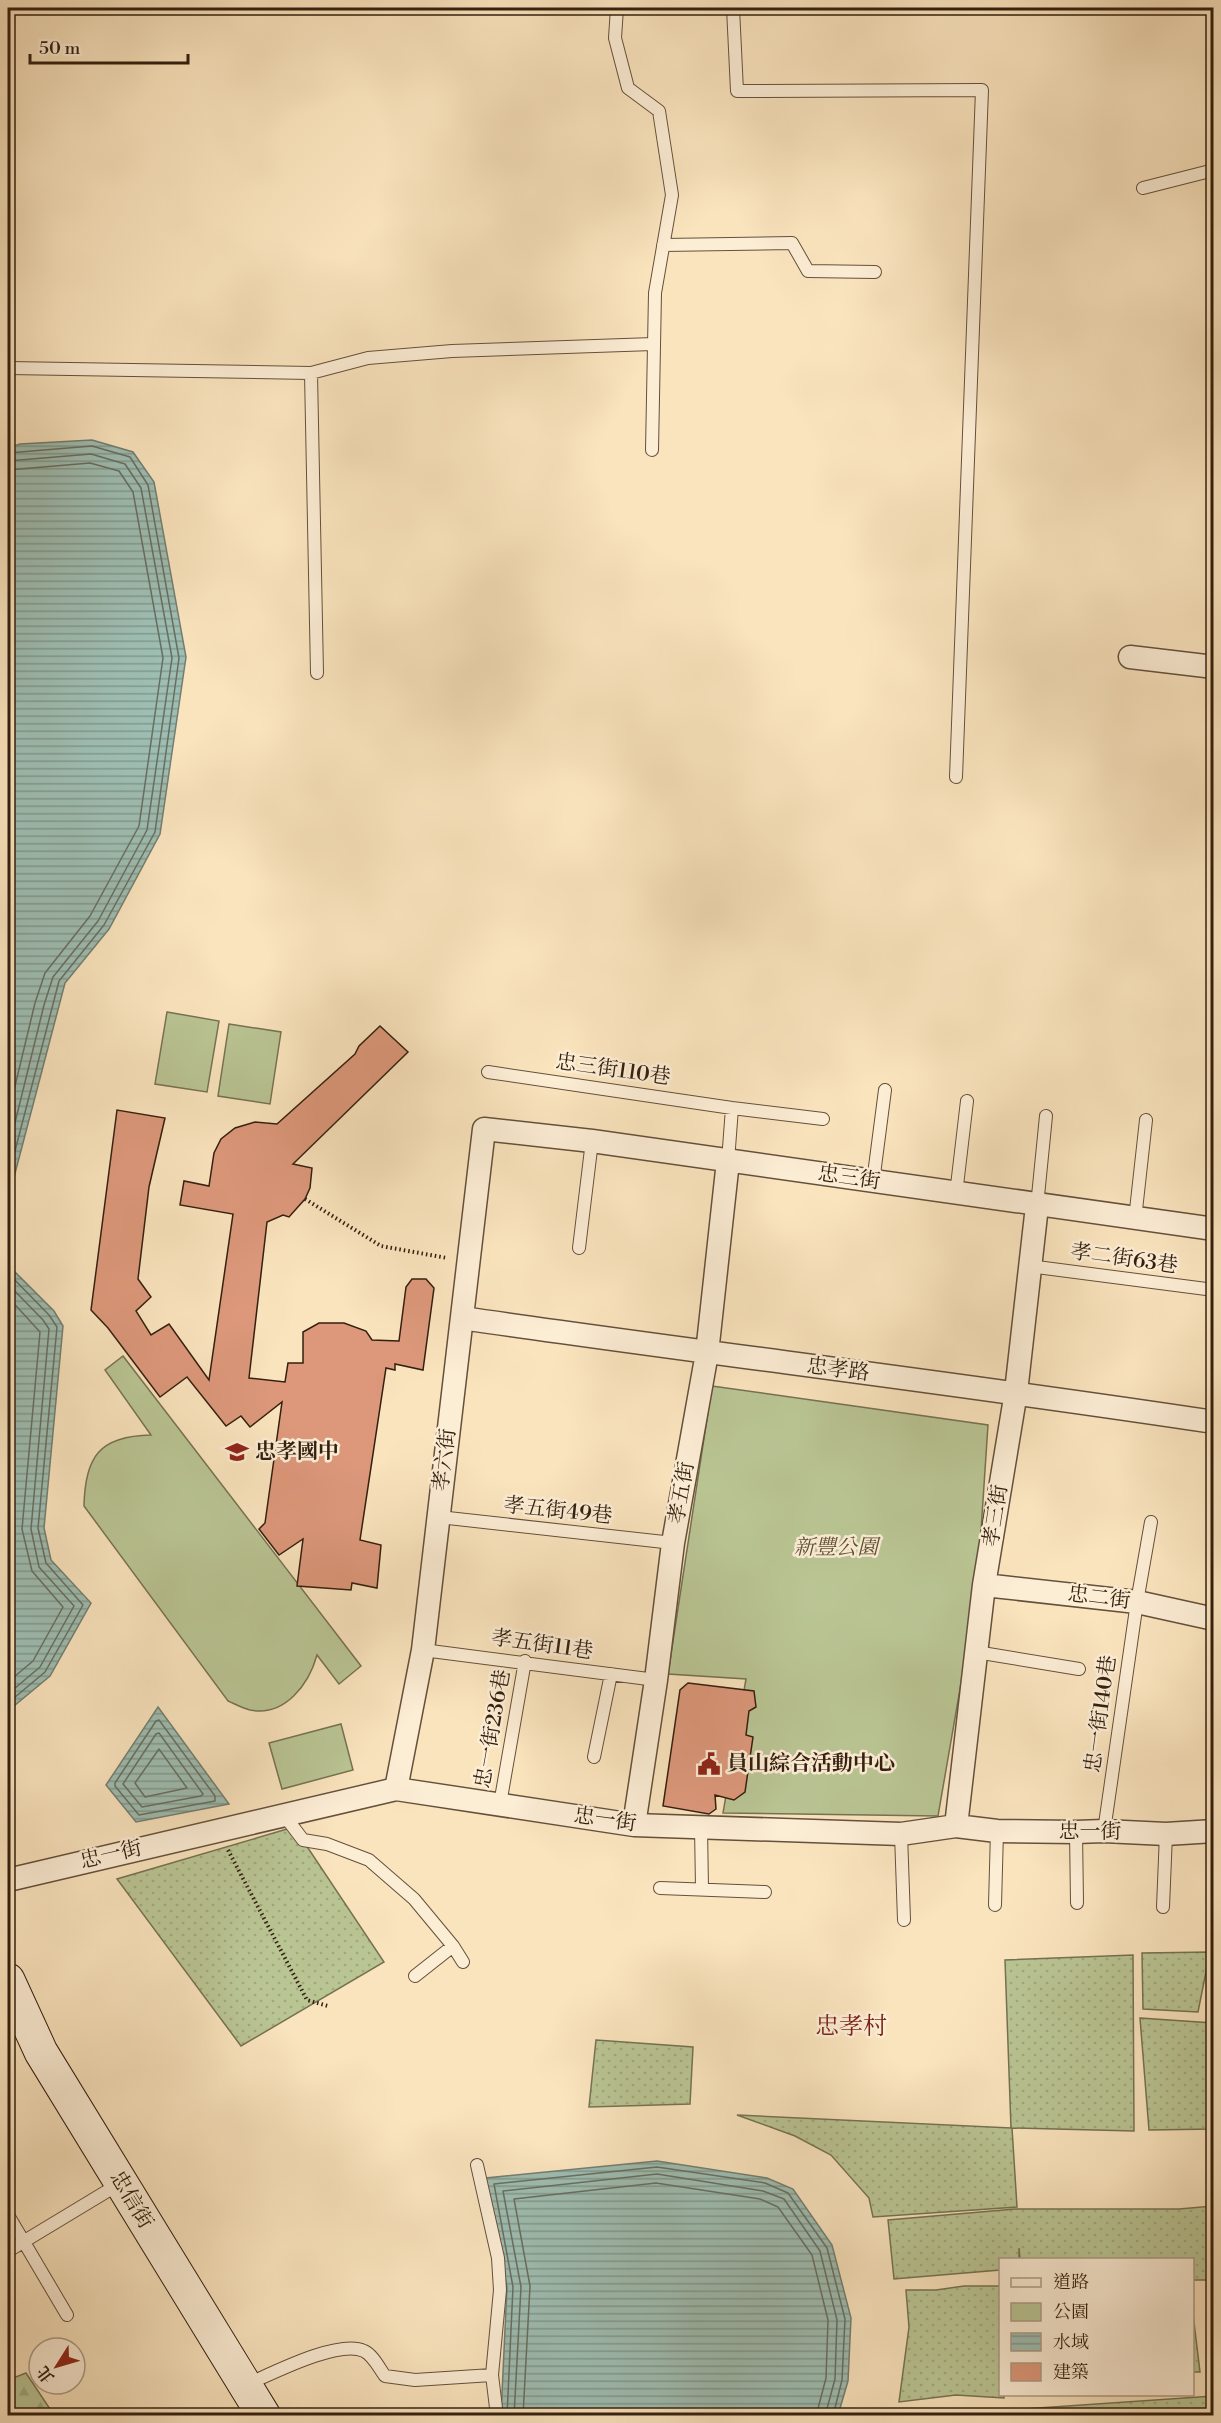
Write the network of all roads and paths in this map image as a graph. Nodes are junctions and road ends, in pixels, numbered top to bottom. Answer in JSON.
{"nodes":[{"id":1,"x":617,"y":8,"type":"edge"},
{"id":2,"x":733,"y":8,"type":"edge"},
{"id":3,"x":1214,"y":170,"type":"edge"},
{"id":4,"x":1143,"y":188,"type":"dead end"},
{"id":5,"x":663,"y":245,"type":"junction"},
{"id":6,"x":875,"y":273,"type":"dead end"},
{"id":7,"x":653,"y":344,"type":"junction"},
{"id":8,"x":8,"y":368,"type":"edge"},
{"id":9,"x":311,"y":373,"type":"junction"},
{"id":10,"x":652,"y":450,"type":"dead end"},
{"id":11,"x":1130,"y":657,"type":"dead end"},
{"id":12,"x":1214,"y":667,"type":"edge"},
{"id":13,"x":317,"y":673,"type":"dead end"},
{"id":14,"x":956,"y":777,"type":"dead end"},
{"id":15,"x":488,"y":1072,"type":"dead end"},
{"id":16,"x":885,"y":1090,"type":"dead end"},
{"id":17,"x":967,"y":1101,"type":"dead end"},
{"id":18,"x":732,"y":1108,"type":"junction"},
{"id":19,"x":1046,"y":1116,"type":"dead end"},
{"id":20,"x":823,"y":1119,"type":"dead end"},
{"id":21,"x":1146,"y":1120,"type":"dead end"},
{"id":22,"x":484,"y":1129,"type":"joint"},
{"id":23,"x":592,"y":1141,"type":"junction"},
{"id":24,"x":728,"y":1161,"type":"junction"},
{"id":25,"x":873,"y":1182,"type":"junction"},
{"id":26,"x":956,"y":1194,"type":"junction"},
{"id":27,"x":305,"y":1199,"type":"dead end"},
{"id":28,"x":1037,"y":1206,"type":"junction"},
{"id":29,"x":1135,"y":1219,"type":"junction"},
{"id":30,"x":1214,"y":1230,"type":"edge"},
{"id":31,"x":579,"y":1248,"type":"dead end"},
{"id":32,"x":468,"y":1262,"type":"junction"},
{"id":33,"x":1029,"y":1266,"type":"junction"},
{"id":34,"x":1214,"y":1290,"type":"edge"},
{"id":35,"x":462,"y":1318,"type":"junction"},
{"id":36,"x":707,"y":1353,"type":"junction"},
{"id":37,"x":1016,"y":1392,"type":"junction"},
{"id":38,"x":1214,"y":1422,"type":"edge"},
{"id":39,"x":439,"y":1517,"type":"junction"},
{"id":40,"x":1151,"y":1522,"type":"dead end"},
{"id":41,"x":673,"y":1543,"type":"junction"},
{"id":42,"x":984,"y":1585,"type":"junction"},
{"id":43,"x":1137,"y":1602,"type":"junction"},
{"id":44,"x":1214,"y":1619,"type":"edge"},
{"id":45,"x":423,"y":1650,"type":"junction"},
{"id":46,"x":976,"y":1652,"type":"junction"},
{"id":47,"x":525,"y":1661,"type":"junction"},
{"id":48,"x":1079,"y":1669,"type":"dead end"},
{"id":49,"x":610,"y":1674,"type":"junction"},
{"id":50,"x":656,"y":1680,"type":"junction"},
{"id":51,"x":594,"y":1757,"type":"dead end"},
{"id":52,"x":396,"y":1789,"type":"junction"},
{"id":53,"x":500,"y":1804,"type":"junction"},
{"id":54,"x":284,"y":1815,"type":"junction"},
{"id":55,"x":634,"y":1825,"type":"junction"},
{"id":56,"x":701,"y":1827,"type":"junction"},
{"id":57,"x":957,"y":1827,"type":"junction"},
{"id":58,"x":218,"y":1830,"type":"junction"},
{"id":59,"x":997,"y":1831,"type":"junction"},
{"id":60,"x":1104,"y":1831,"type":"junction"},
{"id":61,"x":1214,"y":1831,"type":"edge"},
{"id":62,"x":1076,"y":1832,"type":"junction"},
{"id":63,"x":901,"y":1834,"type":"junction"},
{"id":64,"x":1166,"y":1834,"type":"junction"},
{"id":65,"x":8,"y":1880,"type":"edge"},
{"id":66,"x":660,"y":1888,"type":"dead end"},
{"id":67,"x":702,"y":1888,"type":"junction"},
{"id":68,"x":765,"y":1892,"type":"dead end"},
{"id":69,"x":1077,"y":1903,"type":"dead end"},
{"id":70,"x":995,"y":1905,"type":"dead end"},
{"id":71,"x":1163,"y":1907,"type":"dead end"},
{"id":72,"x":904,"y":1920,"type":"dead end"},
{"id":73,"x":453,"y":1946,"type":"junction"},
{"id":74,"x":463,"y":1962,"type":"dead end"},
{"id":75,"x":416,"y":1976,"type":"dead end"},
{"id":76,"x":11,"y":1995,"type":"edge"},
{"id":77,"x":328,"y":2006,"type":"dead end"},
{"id":78,"x":477,"y":2165,"type":"dead end"},
{"id":79,"x":121,"y":2183,"type":"junction"},
{"id":80,"x":8,"y":2215,"type":"edge"},
{"id":81,"x":23,"y":2241,"type":"junction"},
{"id":82,"x":8,"y":2251,"type":"edge"},
{"id":83,"x":67,"y":2315,"type":"dead end"},
{"id":84,"x":492,"y":2375,"type":"junction"},
{"id":85,"x":244,"y":2385,"type":"junction"},
{"id":86,"x":264,"y":2415,"type":"edge"},
{"id":87,"x":497,"y":2415,"type":"edge"}],
"edges":[{"from":1,"to":5,"type":"lane"},
{"from":2,"to":14,"type":"lane"},
{"from":3,"to":4,"type":"lane"},
{"from":5,"to":6,"type":"lane"},
{"from":5,"to":7,"type":"lane"},
{"from":7,"to":9,"type":"lane"},
{"from":7,"to":10,"type":"lane"},
{"from":8,"to":9,"type":"lane"},
{"from":9,"to":13,"type":"lane"},
{"from":11,"to":12,"type":"street"},
{"from":15,"to":18,"type":"lane","name":"忠三街110巷"},
{"from":16,"to":25,"type":"lane"},
{"from":17,"to":26,"type":"lane"},
{"from":18,"to":20,"type":"lane","name":"忠三街110巷"},
{"from":18,"to":24,"type":"lane"},
{"from":19,"to":28,"type":"lane"},
{"from":21,"to":29,"type":"lane"},
{"from":22,"to":23,"type":"street","name":"忠三街"},
{"from":22,"to":32,"type":"street","name":"孝六街"},
{"from":23,"to":24,"type":"street","name":"忠三街"},
{"from":23,"to":31,"type":"lane"},
{"from":24,"to":25,"type":"street","name":"忠三街"},
{"from":24,"to":36,"type":"street","name":"孝五街"},
{"from":25,"to":26,"type":"street","name":"忠三街"},
{"from":26,"to":28,"type":"street","name":"忠三街"},
{"from":27,"to":32,"type":"path"},
{"from":28,"to":29,"type":"street","name":"忠三街"},
{"from":28,"to":33,"type":"street","name":"孝三街"},
{"from":29,"to":30,"type":"street","name":"忠三街"},
{"from":32,"to":35,"type":"street","name":"孝六街"},
{"from":33,"to":34,"type":"lane","name":"孝二街63巷"},
{"from":33,"to":37,"type":"street","name":"孝三街"},
{"from":35,"to":36,"type":"street","name":"忠孝路"},
{"from":35,"to":39,"type":"street","name":"孝六街"},
{"from":36,"to":37,"type":"street","name":"忠孝路"},
{"from":36,"to":41,"type":"street","name":"孝五街"},
{"from":37,"to":38,"type":"street","name":"忠孝路"},
{"from":37,"to":42,"type":"street","name":"孝三街"},
{"from":39,"to":41,"type":"lane","name":"孝五街49巷"},
{"from":39,"to":45,"type":"street","name":"孝六街"},
{"from":40,"to":43,"type":"lane","name":"忠一街140巷"},
{"from":41,"to":50,"type":"street","name":"孝五街"},
{"from":42,"to":43,"type":"street","name":"忠二街"},
{"from":42,"to":46,"type":"street","name":"孝三街"},
{"from":43,"to":44,"type":"street","name":"忠二街"},
{"from":43,"to":60,"type":"lane","name":"忠一街140巷"},
{"from":45,"to":47,"type":"lane","name":"孝五街11巷"},
{"from":45,"to":52,"type":"street","name":"孝六街"},
{"from":46,"to":48,"type":"lane"},
{"from":46,"to":57,"type":"street","name":"孝三街"},
{"from":47,"to":49,"type":"lane","name":"孝五街11巷"},
{"from":47,"to":53,"type":"lane","name":"忠一街236巷"},
{"from":49,"to":50,"type":"lane","name":"孝五街11巷"},
{"from":49,"to":51,"type":"lane"},
{"from":50,"to":55,"type":"street","name":"孝五街"},
{"from":52,"to":53,"type":"street","name":"忠一街"},
{"from":52,"to":54,"type":"street","name":"忠一街"},
{"from":53,"to":55,"type":"street","name":"忠一街"},
{"from":54,"to":58,"type":"street","name":"忠一街"},
{"from":54,"to":73,"type":"lane"},
{"from":55,"to":56,"type":"street","name":"忠一街"},
{"from":56,"to":63,"type":"street","name":"忠一街"},
{"from":56,"to":67,"type":"lane"},
{"from":57,"to":59,"type":"street","name":"忠一街"},
{"from":57,"to":63,"type":"street","name":"忠一街"},
{"from":58,"to":65,"type":"street","name":"忠一街"},
{"from":58,"to":77,"type":"path"},
{"from":59,"to":62,"type":"street","name":"忠一街"},
{"from":59,"to":70,"type":"lane"},
{"from":60,"to":62,"type":"street","name":"忠一街"},
{"from":60,"to":64,"type":"street","name":"忠一街"},
{"from":61,"to":64,"type":"street","name":"忠一街"},
{"from":62,"to":69,"type":"lane"},
{"from":63,"to":72,"type":"lane"},
{"from":64,"to":71,"type":"lane"},
{"from":66,"to":67,"type":"lane"},
{"from":67,"to":68,"type":"lane"},
{"from":73,"to":74,"type":"lane"},
{"from":73,"to":75,"type":"lane"},
{"from":76,"to":79,"type":"street","name":"忠信街"},
{"from":78,"to":84,"type":"lane"},
{"from":79,"to":81,"type":"lane"},
{"from":79,"to":85,"type":"street","name":"忠信街"},
{"from":80,"to":81,"type":"lane"},
{"from":81,"to":82,"type":"lane"},
{"from":81,"to":83,"type":"lane"},
{"from":84,"to":85,"type":"lane"},
{"from":84,"to":87,"type":"lane"},
{"from":85,"to":86,"type":"street","name":"忠信街"}]}
